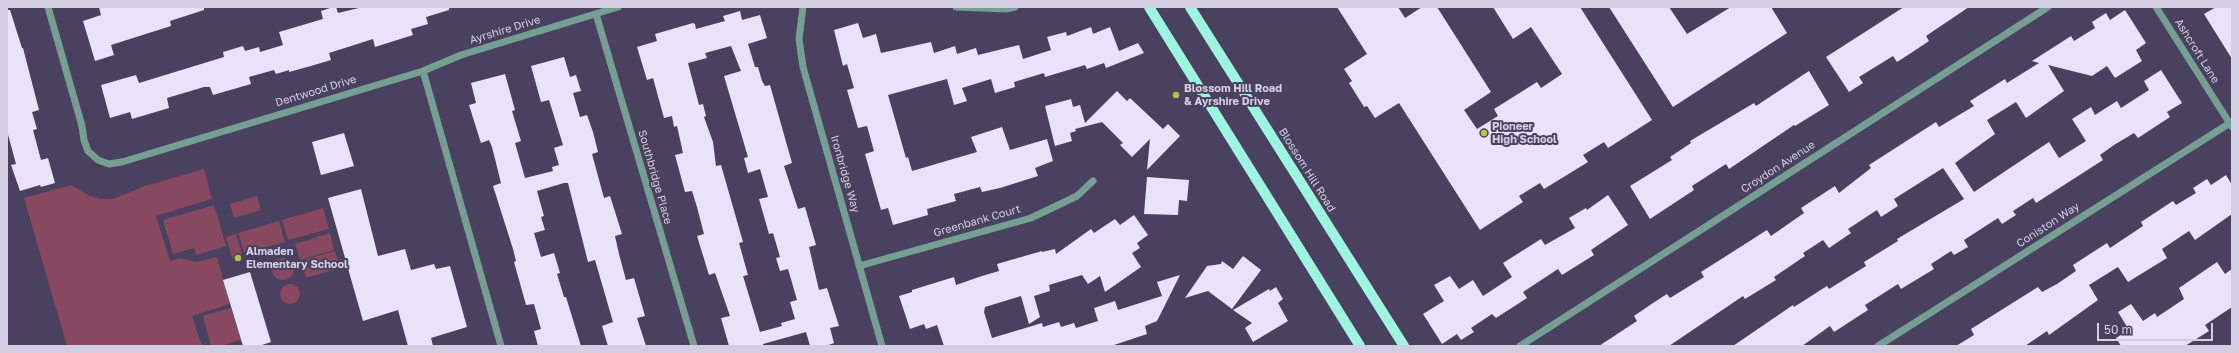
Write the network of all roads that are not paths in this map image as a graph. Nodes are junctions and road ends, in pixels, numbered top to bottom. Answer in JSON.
{"nodes":[{"id":1,"x":48,"y":7,"type":"edge"},
{"id":2,"x":618,"y":7,"type":"edge"},
{"id":3,"x":804,"y":7,"type":"edge"},
{"id":4,"x":956,"y":7,"type":"edge"},
{"id":5,"x":1016,"y":7,"type":"edge"},
{"id":6,"x":1149,"y":7,"type":"edge"},
{"id":7,"x":2048,"y":7,"type":"edge"},
{"id":8,"x":2156,"y":7,"type":"edge"},
{"id":9,"x":1192,"y":9,"type":"edge"},
{"id":10,"x":596,"y":14,"type":"junction"},
{"id":11,"x":423,"y":70,"type":"junction"},
{"id":12,"x":2231,"y":125,"type":"edge"},
{"id":13,"x":1093,"y":181,"type":"dead end"},
{"id":14,"x":859,"y":266,"type":"junction"},
{"id":15,"x":501,"y":346,"type":"edge"},
{"id":16,"x":694,"y":346,"type":"edge"},
{"id":17,"x":882,"y":346,"type":"edge"},
{"id":18,"x":1360,"y":346,"type":"edge"},
{"id":19,"x":1404,"y":346,"type":"edge"},
{"id":20,"x":1520,"y":346,"type":"edge"},
{"id":21,"x":1878,"y":346,"type":"edge"}],
"edges":[{"from":1,"to":11,"type":"street","name":"Dentwood Drive"},
{"from":2,"to":10,"type":"street","name":"Ayrshire Drive"},
{"from":3,"to":14,"type":"street","name":"Ironbridge Way"},
{"from":4,"to":5,"type":"street"},
{"from":6,"to":18,"type":"main road"},
{"from":7,"to":20,"type":"street","name":"Croydon Avenue"},
{"from":8,"to":12,"type":"street","name":"Ashcroft Lane"},
{"from":9,"to":19,"type":"main road","name":"Blossom Hill Road"},
{"from":10,"to":11,"type":"street","name":"Ayrshire Drive"},
{"from":10,"to":16,"type":"street","name":"Southbridge Place"},
{"from":11,"to":15,"type":"street"},
{"from":12,"to":21,"type":"street","name":"Coniston Way"},
{"from":13,"to":14,"type":"street","name":"Greenbank Court"},
{"from":14,"to":17,"type":"street","name":"Ironbridge Way"}]}
